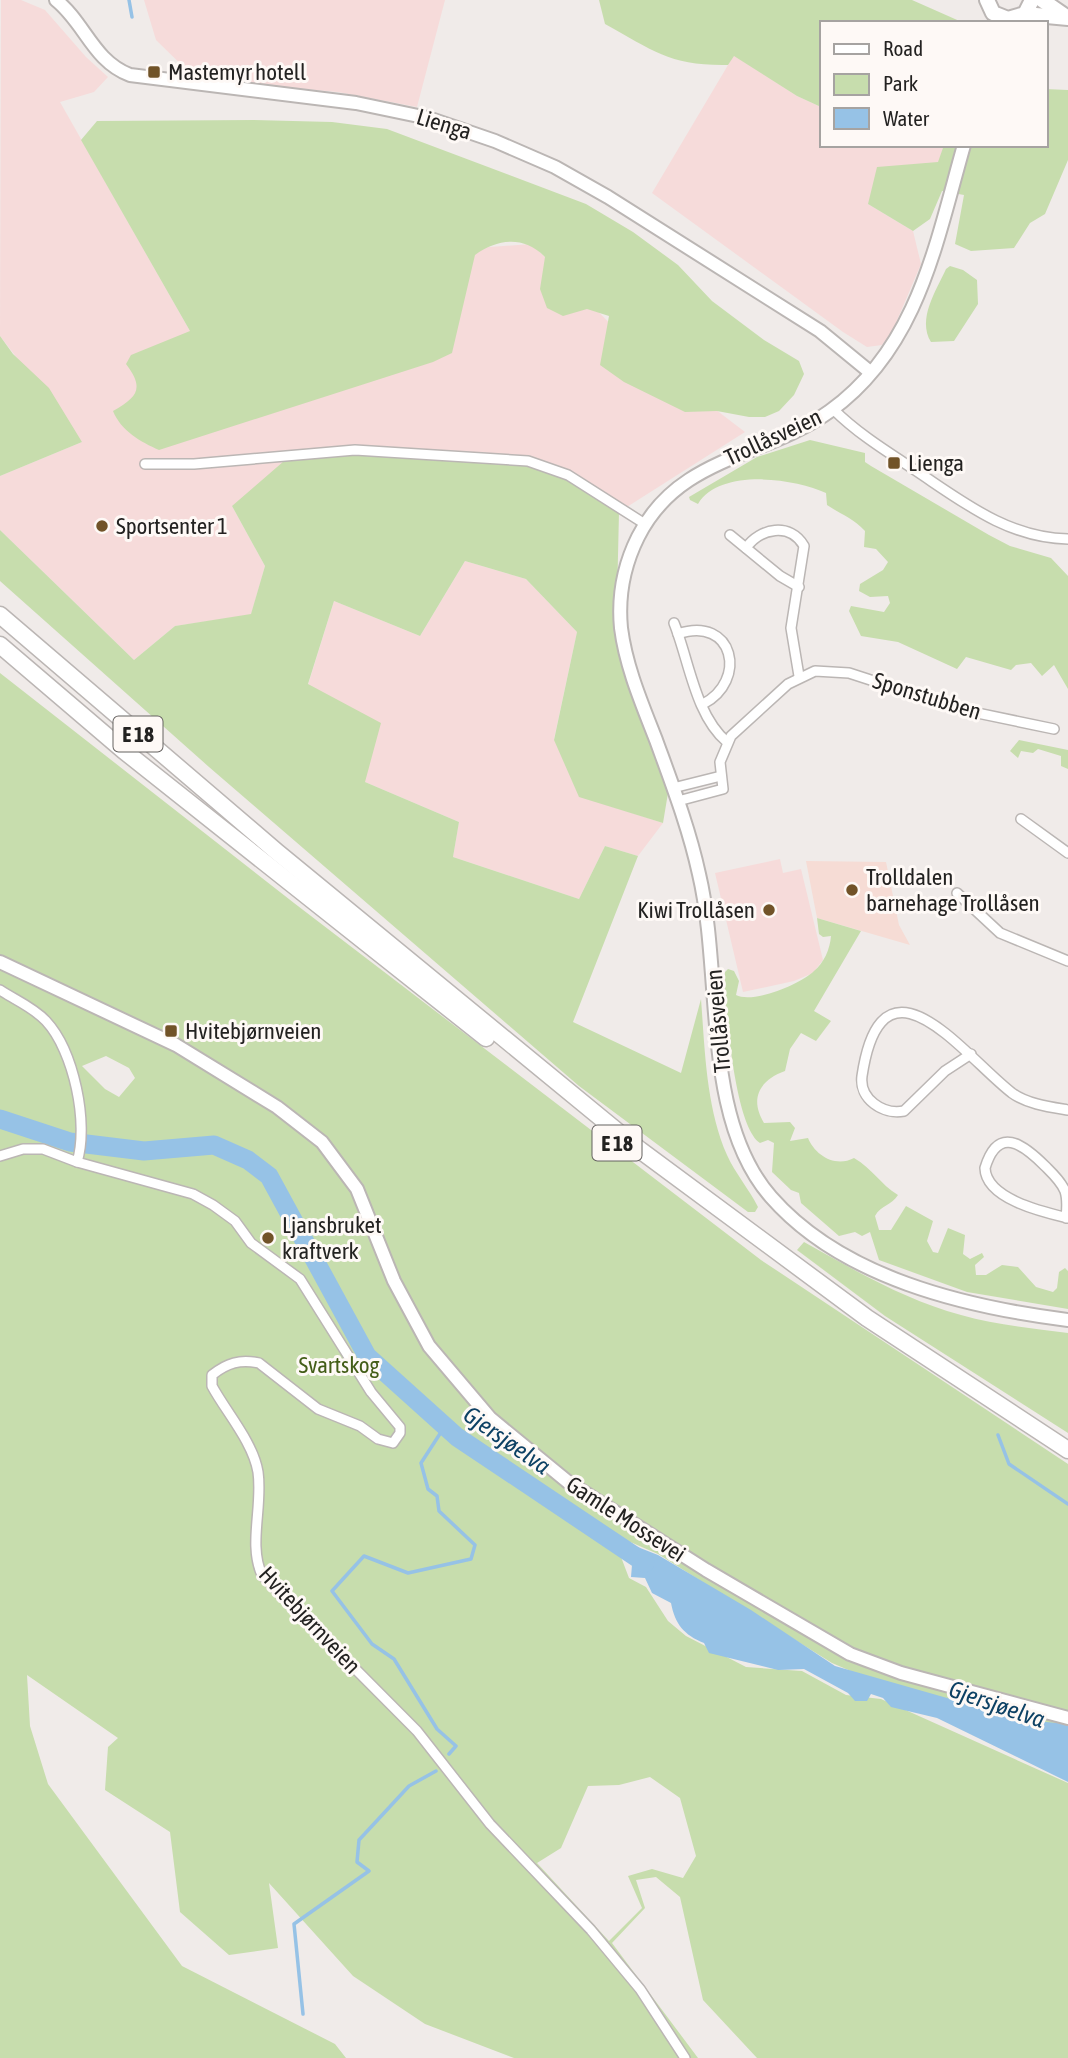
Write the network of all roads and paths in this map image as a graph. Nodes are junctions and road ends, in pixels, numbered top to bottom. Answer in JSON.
{"nodes":[{"id":1,"x":56,"y":0,"type":"edge"},
{"id":2,"x":1032,"y":0,"type":"edge"},
{"id":3,"x":1042,"y":0,"type":"edge"},
{"id":4,"x":66,"y":4,"type":"edge"},
{"id":5,"x":988,"y":7,"type":"edge"},
{"id":6,"x":1016,"y":18,"type":"edge"},
{"id":7,"x":1067,"y":18,"type":"edge"},
{"id":8,"x":963,"y":147,"type":"edge"},
{"id":9,"x":870,"y":372,"type":"junction"},
{"id":10,"x":833,"y":409,"type":"junction"},
{"id":11,"x":145,"y":464,"type":"dead end"},
{"id":12,"x":645,"y":524,"type":"junction"},
{"id":13,"x":730,"y":535,"type":"dead end"},
{"id":14,"x":1068,"y":539,"type":"edge"},
{"id":15,"x":746,"y":548,"type":"junction"},
{"id":16,"x":799,"y":587,"type":"junction"},
{"id":17,"x":0,"y":615,"type":"edge"},
{"id":18,"x":674,"y":623,"type":"dead end"},
{"id":19,"x":678,"y":634,"type":"junction"},
{"id":20,"x":0,"y":645,"type":"edge"},
{"id":21,"x":799,"y":676,"type":"junction"},
{"id":22,"x":703,"y":705,"type":"junction"},
{"id":23,"x":1055,"y":729,"type":"dead end"},
{"id":24,"x":727,"y":742,"type":"junction"},
{"id":25,"x":721,"y":776,"type":"junction"},
{"id":26,"x":673,"y":788,"type":"junction"},
{"id":27,"x":678,"y":801,"type":"junction"},
{"id":28,"x":1021,"y":819,"type":"dead end"},
{"id":29,"x":1068,"y":853,"type":"edge"},
{"id":30,"x":957,"y":893,"type":"dead end"},
{"id":31,"x":1068,"y":961,"type":"edge"},
{"id":32,"x":0,"y":962,"type":"edge"},
{"id":33,"x":0,"y":990,"type":"edge"},
{"id":34,"x":971,"y":1054,"type":"junction"},
{"id":35,"x":1068,"y":1110,"type":"edge"},
{"id":36,"x":0,"y":1156,"type":"edge"},
{"id":37,"x":77,"y":1162,"type":"junction"},
{"id":38,"x":1067,"y":1218,"type":"edge"},
{"id":39,"x":1068,"y":1320,"type":"edge"},
{"id":40,"x":1068,"y":1450,"type":"edge"},
{"id":41,"x":1068,"y":1461,"type":"edge"},
{"id":42,"x":1068,"y":1718,"type":"edge"},
{"id":43,"x":685,"y":2058,"type":"edge"}],
"edges":[{"from":1,"to":4,"type":"street","name":"Lienga"},
{"from":2,"to":6,"type":"main road"},
{"from":3,"to":7,"type":"main road"},
{"from":4,"to":9,"type":"street","name":"Lienga"},
{"from":5,"to":6,"type":"main road"},
{"from":6,"to":7,"type":"main road"},
{"from":8,"to":9,"type":"street","name":"Trollåsveien"},
{"from":9,"to":10,"type":"street","name":"Trollåsveien"},
{"from":10,"to":12,"type":"street","name":"Trollåsveien"},
{"from":10,"to":14,"type":"street"},
{"from":11,"to":12,"type":"street"},
{"from":12,"to":26,"type":"street","name":"Trollåsveien"},
{"from":13,"to":15,"type":"street"},
{"from":15,"to":16,"type":"street"},
{"from":15,"to":16,"type":"street"},
{"from":16,"to":21,"type":"street"},
{"from":17,"to":40,"type":"highway","number":"E 18"},
{"from":18,"to":19,"type":"street"},
{"from":19,"to":22,"type":"street"},
{"from":19,"to":22,"type":"street"},
{"from":20,"to":41,"type":"highway","number":"E 18"},
{"from":21,"to":23,"type":"street","name":"Sponstubben"},
{"from":21,"to":24,"type":"street"},
{"from":22,"to":24,"type":"street"},
{"from":24,"to":25,"type":"street"},
{"from":25,"to":26,"type":"street"},
{"from":25,"to":27,"type":"street"},
{"from":26,"to":27,"type":"street","name":"Trollåsveien"},
{"from":27,"to":39,"type":"street","name":"Trollåsveien"},
{"from":28,"to":29,"type":"street"},
{"from":30,"to":31,"type":"street"},
{"from":32,"to":42,"type":"street","name":"Gamle Mossevei"},
{"from":33,"to":37,"type":"street"},
{"from":34,"to":34,"type":"street"},
{"from":34,"to":35,"type":"street"},
{"from":36,"to":37,"type":"street"},
{"from":37,"to":43,"type":"street","name":"Hvitebjørnveien"},
{"from":38,"to":38,"type":"street"}]}
